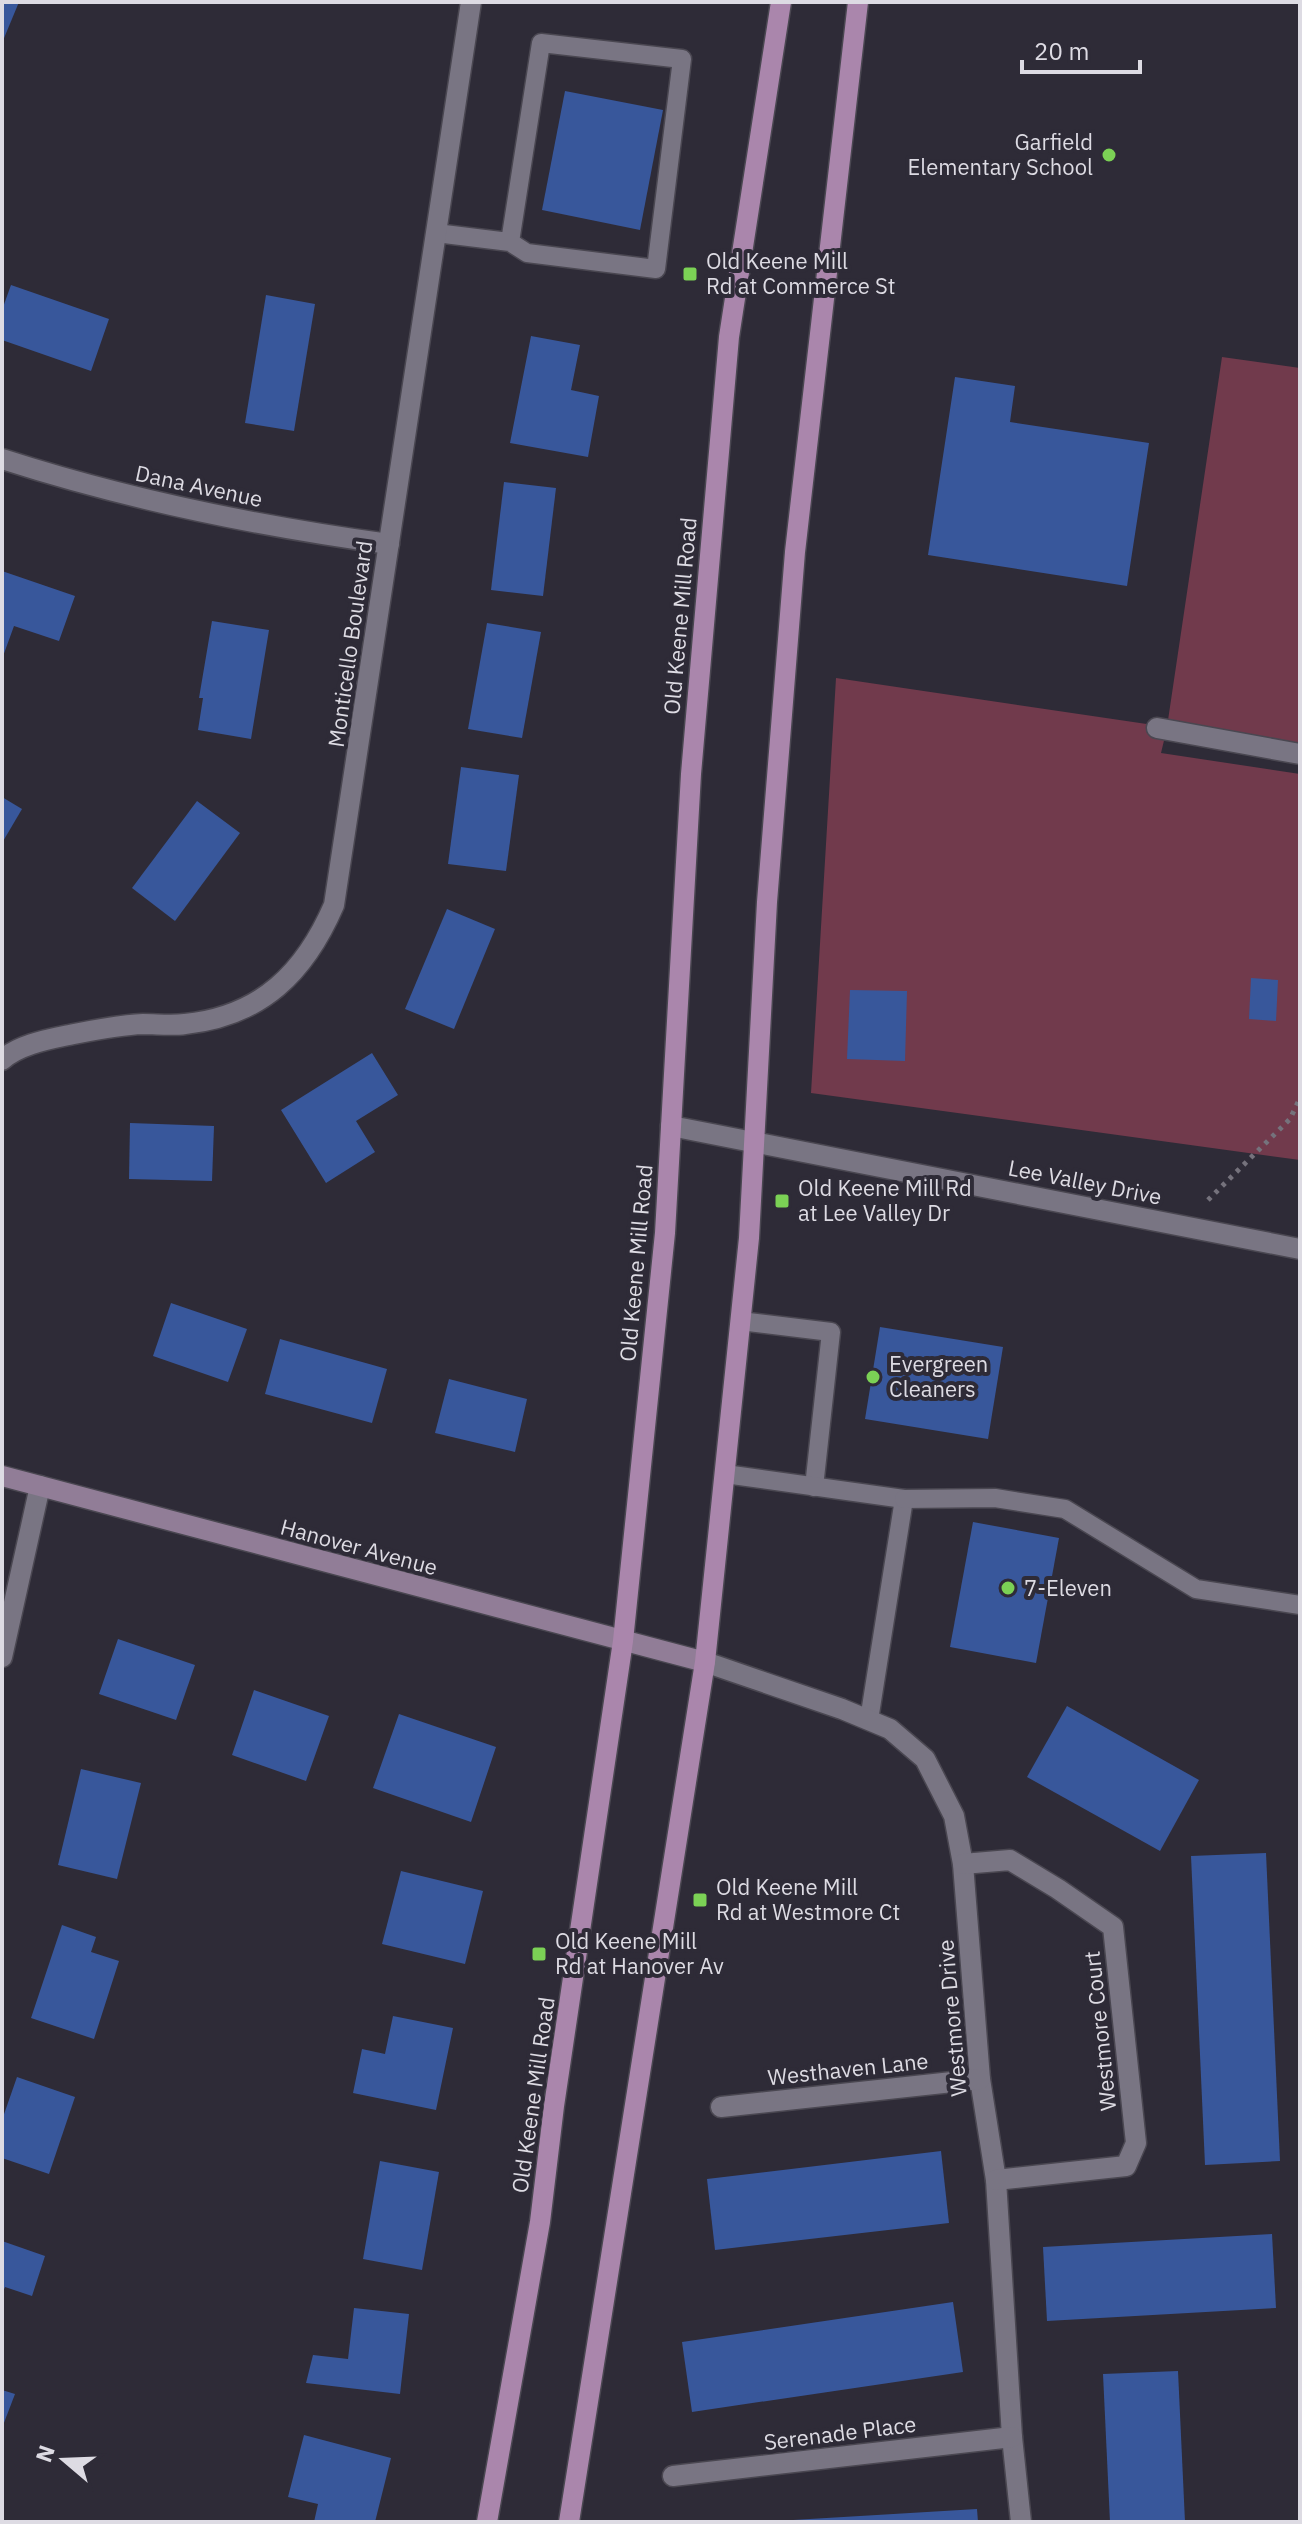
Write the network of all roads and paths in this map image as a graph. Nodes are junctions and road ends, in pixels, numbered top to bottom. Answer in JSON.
{"nodes":[{"id":1,"x":471,"y":2,"type":"edge"},
{"id":2,"x":781,"y":2,"type":"edge"},
{"id":3,"x":858,"y":2,"type":"edge"},
{"id":4,"x":436,"y":233,"type":"junction"},
{"id":5,"x":510,"y":242,"type":"junction"},
{"id":6,"x":2,"y":459,"type":"edge"},
{"id":7,"x":389,"y":544,"type":"junction"},
{"id":8,"x":1157,"y":728,"type":"dead end"},
{"id":9,"x":1300,"y":754,"type":"edge"},
{"id":10,"x":4,"y":1054,"type":"edge"},
{"id":11,"x":1300,"y":1098,"type":"edge"},
{"id":12,"x":671,"y":1126,"type":"junction"},
{"id":13,"x":755,"y":1143,"type":"junction"},
{"id":14,"x":1182,"y":1226,"type":"junction"},
{"id":15,"x":1300,"y":1249,"type":"edge"},
{"id":16,"x":740,"y":1321,"type":"junction"},
{"id":17,"x":725,"y":1474,"type":"junction"},
{"id":18,"x":2,"y":1476,"type":"edge"},
{"id":19,"x":40,"y":1486,"type":"junction"},
{"id":20,"x":814,"y":1487,"type":"junction"},
{"id":21,"x":904,"y":1499,"type":"junction"},
{"id":22,"x":1300,"y":1605,"type":"edge"},
{"id":23,"x":623,"y":1641,"type":"junction"},
{"id":24,"x":2,"y":1657,"type":"edge"},
{"id":25,"x":705,"y":1662,"type":"junction"},
{"id":26,"x":869,"y":1720,"type":"junction"},
{"id":27,"x":963,"y":1864,"type":"junction"},
{"id":28,"x":980,"y":2079,"type":"junction"},
{"id":29,"x":721,"y":2107,"type":"dead end"},
{"id":30,"x":996,"y":2180,"type":"junction"},
{"id":31,"x":1012,"y":2437,"type":"junction"},
{"id":32,"x":673,"y":2476,"type":"dead end"},
{"id":33,"x":487,"y":2522,"type":"edge"},
{"id":34,"x":569,"y":2522,"type":"edge"},
{"id":35,"x":1021,"y":2522,"type":"edge"}],
"edges":[{"from":1,"to":4,"type":"street","name":"Monticello Boulevard"},
{"from":2,"to":12,"type":"main road","name":"Old Keene Mill Road"},
{"from":3,"to":13,"type":"main road"},
{"from":4,"to":5,"type":"lane"},
{"from":4,"to":7,"type":"street","name":"Monticello Boulevard"},
{"from":5,"to":5,"type":"lane"},
{"from":6,"to":7,"type":"street","name":"Dana Avenue"},
{"from":7,"to":10,"type":"street","name":"Monticello Boulevard"},
{"from":8,"to":9,"type":"street"},
{"from":11,"to":14,"type":"path"},
{"from":12,"to":13,"type":"street","name":"Lee Valley Drive"},
{"from":12,"to":23,"type":"main road","name":"Old Keene Mill Road"},
{"from":13,"to":14,"type":"street","name":"Lee Valley Drive"},
{"from":13,"to":16,"type":"main road"},
{"from":14,"to":15,"type":"street","name":"Lee Valley Drive"},
{"from":16,"to":17,"type":"main road"},
{"from":16,"to":20,"type":"lane"},
{"from":17,"to":20,"type":"lane"},
{"from":17,"to":25,"type":"main road"},
{"from":18,"to":19,"type":"street","name":"Hanover Avenue"},
{"from":19,"to":23,"type":"street","name":"Hanover Avenue"},
{"from":19,"to":24,"type":"street"},
{"from":20,"to":21,"type":"lane"},
{"from":21,"to":22,"type":"lane"},
{"from":21,"to":26,"type":"lane"},
{"from":23,"to":25,"type":"street","name":"Hanover Avenue"},
{"from":23,"to":33,"type":"main road","name":"Old Keene Mill Road"},
{"from":25,"to":26,"type":"street","name":"Westmore Drive"},
{"from":25,"to":34,"type":"main road"},
{"from":26,"to":27,"type":"street","name":"Westmore Drive"},
{"from":27,"to":28,"type":"street","name":"Westmore Drive"},
{"from":27,"to":30,"type":"street","name":"Westmore Court"},
{"from":28,"to":29,"type":"street","name":"Westhaven Lane"},
{"from":28,"to":30,"type":"street","name":"Westmore Drive"},
{"from":30,"to":31,"type":"street","name":"Westmore Drive"},
{"from":31,"to":32,"type":"street","name":"Serenade Place"},
{"from":31,"to":35,"type":"street","name":"Westmore Drive"}]}
